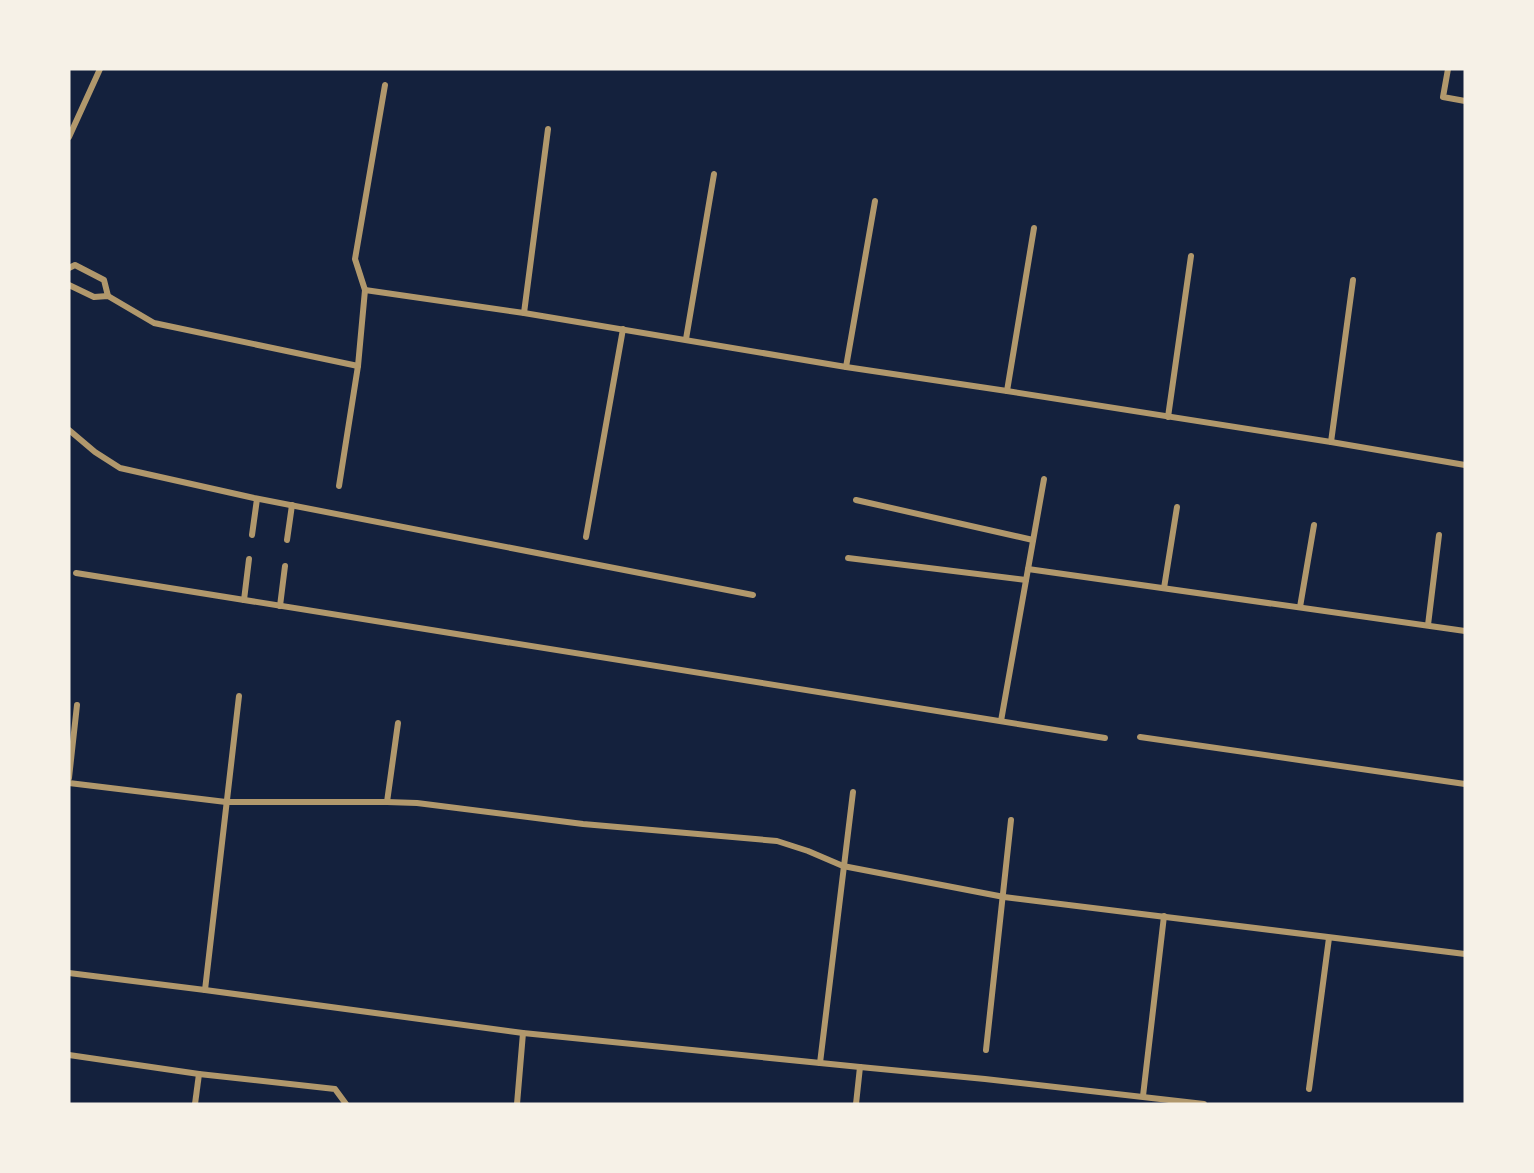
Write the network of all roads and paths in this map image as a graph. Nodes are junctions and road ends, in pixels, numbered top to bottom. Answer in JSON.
{"nodes":[{"id":1,"x":100,"y":69,"type":"edge"},
{"id":2,"x":1448,"y":69,"type":"edge"},
{"id":3,"x":385,"y":85,"type":"dead end"},
{"id":4,"x":1465,"y":101,"type":"edge"},
{"id":5,"x":548,"y":129,"type":"dead end"},
{"id":6,"x":69,"y":137,"type":"edge"},
{"id":7,"x":714,"y":174,"type":"dead end"},
{"id":8,"x":875,"y":201,"type":"dead end"},
{"id":9,"x":1034,"y":228,"type":"dead end"},
{"id":10,"x":1191,"y":256,"type":"dead end"},
{"id":11,"x":69,"y":268,"type":"edge"},
{"id":12,"x":1353,"y":280,"type":"dead end"},
{"id":13,"x":69,"y":285,"type":"edge"},
{"id":14,"x":365,"y":290,"type":"junction"},
{"id":15,"x":108,"y":296,"type":"junction"},
{"id":16,"x":524,"y":313,"type":"junction"},
{"id":17,"x":623,"y":329,"type":"junction"},
{"id":18,"x":686,"y":339,"type":"junction"},
{"id":19,"x":358,"y":366,"type":"junction"},
{"id":20,"x":846,"y":367,"type":"junction"},
{"id":21,"x":1007,"y":391,"type":"junction"},
{"id":22,"x":1168,"y":417,"type":"junction"},
{"id":23,"x":69,"y":430,"type":"edge"},
{"id":24,"x":1331,"y":442,"type":"junction"},
{"id":25,"x":1465,"y":465,"type":"edge"},
{"id":26,"x":1044,"y":479,"type":"dead end"},
{"id":27,"x":339,"y":486,"type":"dead end"},
{"id":28,"x":257,"y":499,"type":"junction"},
{"id":29,"x":856,"y":500,"type":"dead end"},
{"id":30,"x":292,"y":506,"type":"junction"},
{"id":31,"x":1177,"y":507,"type":"dead end"},
{"id":32,"x":1314,"y":525,"type":"dead end"},
{"id":33,"x":252,"y":534,"type":"dead end"},
{"id":34,"x":1438,"y":535,"type":"dead end"},
{"id":35,"x":586,"y":537,"type":"dead end"},
{"id":36,"x":287,"y":540,"type":"dead end"},
{"id":37,"x":1033,"y":540,"type":"junction"},
{"id":38,"x":848,"y":558,"type":"dead end"},
{"id":39,"x":249,"y":559,"type":"dead end"},
{"id":40,"x":285,"y":566,"type":"dead end"},
{"id":41,"x":1028,"y":569,"type":"junction"},
{"id":42,"x":76,"y":573,"type":"dead end"},
{"id":43,"x":1026,"y":580,"type":"junction"},
{"id":44,"x":1164,"y":588,"type":"junction"},
{"id":45,"x":753,"y":595,"type":"dead end"},
{"id":46,"x":244,"y":600,"type":"junction"},
{"id":47,"x":280,"y":606,"type":"junction"},
{"id":48,"x":1300,"y":607,"type":"junction"},
{"id":49,"x":1428,"y":625,"type":"junction"},
{"id":50,"x":1465,"y":631,"type":"edge"},
{"id":51,"x":239,"y":696,"type":"dead end"},
{"id":52,"x":77,"y":705,"type":"dead end"},
{"id":53,"x":1001,"y":721,"type":"junction"},
{"id":54,"x":398,"y":723,"type":"dead end"},
{"id":55,"x":1140,"y":737,"type":"dead end"},
{"id":56,"x":1105,"y":738,"type":"dead end"},
{"id":57,"x":69,"y":778,"type":"edge"},
{"id":58,"x":69,"y":783,"type":"edge"},
{"id":59,"x":1465,"y":784,"type":"edge"},
{"id":60,"x":853,"y":792,"type":"dead end"},
{"id":61,"x":226,"y":802,"type":"junction"},
{"id":62,"x":387,"y":802,"type":"junction"},
{"id":63,"x":1011,"y":820,"type":"dead end"},
{"id":64,"x":843,"y":866,"type":"junction"},
{"id":65,"x":1004,"y":897,"type":"junction"},
{"id":66,"x":1164,"y":916,"type":"junction"},
{"id":67,"x":1329,"y":938,"type":"junction"},
{"id":68,"x":1465,"y":954,"type":"edge"},
{"id":69,"x":69,"y":973,"type":"edge"},
{"id":70,"x":205,"y":990,"type":"junction"},
{"id":71,"x":523,"y":1033,"type":"junction"},
{"id":72,"x":986,"y":1050,"type":"dead end"},
{"id":73,"x":69,"y":1055,"type":"edge"},
{"id":74,"x":820,"y":1063,"type":"junction"},
{"id":75,"x":860,"y":1067,"type":"junction"},
{"id":76,"x":199,"y":1074,"type":"junction"},
{"id":77,"x":1310,"y":1089,"type":"dead end"},
{"id":78,"x":1143,"y":1096,"type":"junction"},
{"id":79,"x":195,"y":1104,"type":"edge"},
{"id":80,"x":346,"y":1104,"type":"edge"},
{"id":81,"x":517,"y":1104,"type":"edge"},
{"id":82,"x":856,"y":1104,"type":"edge"},
{"id":83,"x":1204,"y":1104,"type":"edge"}],
"edges":[{"from":1,"to":6,"type":"street"},
{"from":2,"to":4,"type":"street"},
{"from":3,"to":14,"type":"street"},
{"from":5,"to":16,"type":"street"},
{"from":7,"to":18,"type":"street"},
{"from":8,"to":20,"type":"street"},
{"from":9,"to":21,"type":"street"},
{"from":10,"to":22,"type":"street"},
{"from":11,"to":15,"type":"street"},
{"from":12,"to":24,"type":"street"},
{"from":13,"to":15,"type":"street"},
{"from":14,"to":16,"type":"street"},
{"from":14,"to":19,"type":"street"},
{"from":15,"to":19,"type":"street"},
{"from":16,"to":17,"type":"street"},
{"from":17,"to":18,"type":"street"},
{"from":17,"to":35,"type":"street"},
{"from":18,"to":20,"type":"street"},
{"from":19,"to":27,"type":"street"},
{"from":20,"to":21,"type":"street"},
{"from":21,"to":22,"type":"street"},
{"from":22,"to":24,"type":"street"},
{"from":23,"to":28,"type":"street"},
{"from":24,"to":25,"type":"street"},
{"from":26,"to":37,"type":"street"},
{"from":28,"to":30,"type":"street"},
{"from":28,"to":33,"type":"street"},
{"from":29,"to":37,"type":"street"},
{"from":30,"to":36,"type":"street"},
{"from":30,"to":45,"type":"street"},
{"from":31,"to":44,"type":"street"},
{"from":32,"to":48,"type":"street"},
{"from":34,"to":49,"type":"street"},
{"from":37,"to":41,"type":"street"},
{"from":38,"to":43,"type":"street"},
{"from":39,"to":46,"type":"street"},
{"from":40,"to":47,"type":"street"},
{"from":41,"to":43,"type":"street"},
{"from":41,"to":44,"type":"street"},
{"from":42,"to":46,"type":"street"},
{"from":43,"to":53,"type":"street"},
{"from":44,"to":48,"type":"street"},
{"from":46,"to":47,"type":"street"},
{"from":47,"to":53,"type":"street"},
{"from":48,"to":49,"type":"street"},
{"from":49,"to":50,"type":"street"},
{"from":51,"to":61,"type":"street"},
{"from":52,"to":57,"type":"street"},
{"from":53,"to":56,"type":"street"},
{"from":54,"to":62,"type":"street"},
{"from":55,"to":59,"type":"street"},
{"from":58,"to":61,"type":"street"},
{"from":60,"to":64,"type":"street"},
{"from":61,"to":62,"type":"street"},
{"from":61,"to":70,"type":"street"},
{"from":62,"to":64,"type":"street"},
{"from":63,"to":65,"type":"street"},
{"from":64,"to":65,"type":"street"},
{"from":64,"to":74,"type":"street"},
{"from":65,"to":66,"type":"street"},
{"from":65,"to":72,"type":"street"},
{"from":66,"to":67,"type":"street"},
{"from":66,"to":78,"type":"street"},
{"from":67,"to":68,"type":"street"},
{"from":67,"to":77,"type":"street"},
{"from":69,"to":70,"type":"street"},
{"from":70,"to":71,"type":"street"},
{"from":71,"to":74,"type":"street"},
{"from":71,"to":81,"type":"street"},
{"from":73,"to":76,"type":"street"},
{"from":74,"to":75,"type":"street"},
{"from":75,"to":78,"type":"street"},
{"from":75,"to":82,"type":"street"},
{"from":76,"to":79,"type":"street"},
{"from":76,"to":80,"type":"street"},
{"from":78,"to":83,"type":"street"}]}
